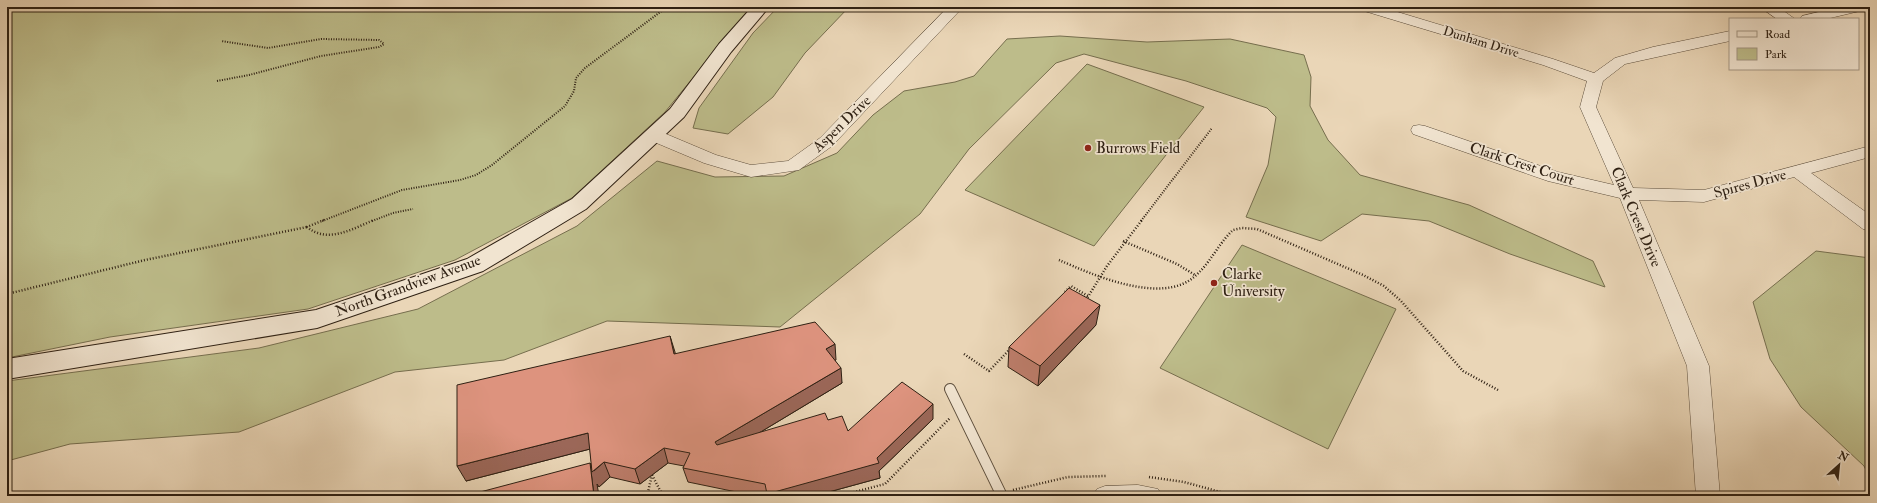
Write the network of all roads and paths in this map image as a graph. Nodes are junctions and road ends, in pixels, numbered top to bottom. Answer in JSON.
{"nodes":[{"id":1,"x":667,"y":7,"type":"edge"},
{"id":2,"x":761,"y":7,"type":"edge"},
{"id":3,"x":956,"y":7,"type":"edge"},
{"id":4,"x":1366,"y":7,"type":"edge"},
{"id":5,"x":1767,"y":7,"type":"edge"},
{"id":6,"x":1859,"y":7,"type":"edge"},
{"id":7,"x":1786,"y":18,"type":"edge"},
{"id":8,"x":1811,"y":18,"type":"edge"},
{"id":9,"x":1729,"y":36,"type":"edge"},
{"id":10,"x":221,"y":41,"type":"dead end"},
{"id":11,"x":1596,"y":79,"type":"junction"},
{"id":12,"x":217,"y":81,"type":"dead end"},
{"id":13,"x":1212,"y":128,"type":"dead end"},
{"id":14,"x":1419,"y":130,"type":"dead end"},
{"id":15,"x":653,"y":135,"type":"junction"},
{"id":16,"x":1870,"y":151,"type":"edge"},
{"id":17,"x":1797,"y":171,"type":"junction"},
{"id":18,"x":1627,"y":194,"type":"junction"},
{"id":19,"x":413,"y":210,"type":"dead end"},
{"id":20,"x":1870,"y":224,"type":"edge"},
{"id":21,"x":307,"y":227,"type":"junction"},
{"id":22,"x":1123,"y":241,"type":"junction"},
{"id":23,"x":1059,"y":260,"type":"dead end"},
{"id":24,"x":1195,"y":275,"type":"junction"},
{"id":25,"x":1099,"y":277,"type":"junction"},
{"id":26,"x":7,"y":294,"type":"edge"},
{"id":27,"x":1088,"y":296,"type":"junction"},
{"id":28,"x":1060,"y":297,"type":"edge"},
{"id":29,"x":1085,"y":302,"type":"edge"},
{"id":30,"x":1017,"y":342,"type":"edge"},
{"id":31,"x":964,"y":354,"type":"dead end"},
{"id":32,"x":7,"y":369,"type":"edge"},
{"id":33,"x":950,"y":389,"type":"dead end"},
{"id":34,"x":1498,"y":390,"type":"dead end"},
{"id":35,"x":960,"y":409,"type":"junction"},
{"id":36,"x":834,"y":490,"type":"edge"},
{"id":37,"x":647,"y":496,"type":"edge"},
{"id":38,"x":663,"y":496,"type":"edge"},
{"id":39,"x":836,"y":496,"type":"edge"},
{"id":40,"x":839,"y":496,"type":"edge"},
{"id":41,"x":1002,"y":496,"type":"edge"},
{"id":42,"x":1105,"y":496,"type":"edge"},
{"id":43,"x":1150,"y":496,"type":"edge"},
{"id":44,"x":1708,"y":496,"type":"edge"}],
"edges":[{"from":1,"to":21,"type":"path"},
{"from":2,"to":15,"type":"street","name":"North Grandview Avenue"},
{"from":3,"to":15,"type":"street","name":"Aspen Drive"},
{"from":4,"to":11,"type":"street","name":"Dunham Drive"},
{"from":5,"to":7,"type":"street"},
{"from":6,"to":8,"type":"street"},
{"from":9,"to":11,"type":"street"},
{"from":10,"to":12,"type":"path"},
{"from":11,"to":18,"type":"street","name":"Clark Crest Drive"},
{"from":13,"to":22,"type":"path"},
{"from":14,"to":18,"type":"street","name":"Clark Crest Court"},
{"from":15,"to":32,"type":"street","name":"North Grandview Avenue"},
{"from":16,"to":17,"type":"street","name":"Spires Drive"},
{"from":17,"to":18,"type":"street","name":"Spires Drive"},
{"from":17,"to":20,"type":"street"},
{"from":18,"to":44,"type":"street","name":"Clark Crest Drive"},
{"from":19,"to":21,"type":"path"},
{"from":21,"to":26,"type":"path"},
{"from":22,"to":24,"type":"path"},
{"from":22,"to":25,"type":"path"},
{"from":23,"to":25,"type":"path"},
{"from":24,"to":25,"type":"path"},
{"from":24,"to":34,"type":"path"},
{"from":25,"to":27,"type":"path"},
{"from":27,"to":28,"type":"path"},
{"from":27,"to":29,"type":"path"},
{"from":30,"to":31,"type":"path"},
{"from":33,"to":35,"type":"lane"},
{"from":35,"to":40,"type":"path"},
{"from":35,"to":41,"type":"lane"},
{"from":36,"to":39,"type":"path"},
{"from":37,"to":38,"type":"path"},
{"from":42,"to":43,"type":"street"}]}
